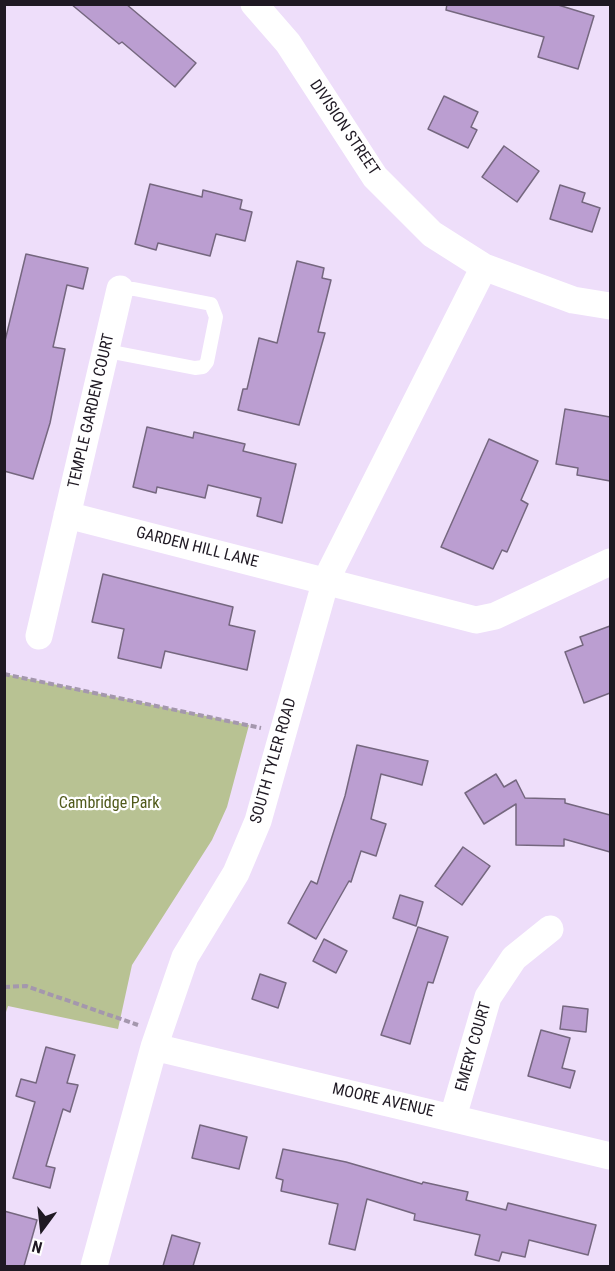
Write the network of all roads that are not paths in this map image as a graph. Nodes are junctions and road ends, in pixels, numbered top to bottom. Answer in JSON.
{"nodes":[{"id":1,"x":254,"y":4,"type":"edge"},
{"id":2,"x":484,"y":267,"type":"junction"},
{"id":3,"x":120,"y":289,"type":"joint"},
{"id":4,"x":610,"y":306,"type":"edge"},
{"id":5,"x":107,"y":351,"type":"junction"},
{"id":6,"x":67,"y":515,"type":"junction"},
{"id":7,"x":610,"y":562,"type":"edge"},
{"id":8,"x":326,"y":580,"type":"junction"},
{"id":9,"x":39,"y":636,"type":"dead end"},
{"id":10,"x":550,"y":929,"type":"dead end"},
{"id":11,"x":157,"y":1040,"type":"junction"},
{"id":12,"x":453,"y":1118,"type":"junction"},
{"id":13,"x":610,"y":1156,"type":"edge"},
{"id":14,"x":94,"y":1266,"type":"edge"}],
"edges":[{"from":1,"to":2,"type":"street","name":"DIVISION STREET"},
{"from":2,"to":4,"type":"street","name":"DIVISION STREET"},
{"from":2,"to":8,"type":"street","name":"SOUTH TYLER ROAD"},
{"from":3,"to":5,"type":"street","name":"TEMPLE GARDEN COURT"},
{"from":3,"to":5,"type":"lane","name":"TEMPLE GARDEN COURT"},
{"from":5,"to":6,"type":"street","name":"TEMPLE GARDEN COURT"},
{"from":6,"to":8,"type":"street","name":"GARDEN HILL LANE"},
{"from":6,"to":9,"type":"street","name":"TEMPLE GARDEN COURT"},
{"from":7,"to":8,"type":"street","name":"GARDEN HILL LANE"},
{"from":8,"to":11,"type":"street","name":"SOUTH TYLER ROAD"},
{"from":10,"to":12,"type":"street","name":"EMERY COURT"},
{"from":11,"to":12,"type":"street","name":"MOORE AVENUE"},
{"from":11,"to":14,"type":"street","name":"SOUTH TYLER ROAD"},
{"from":12,"to":13,"type":"street","name":"MOORE AVENUE"}]}
